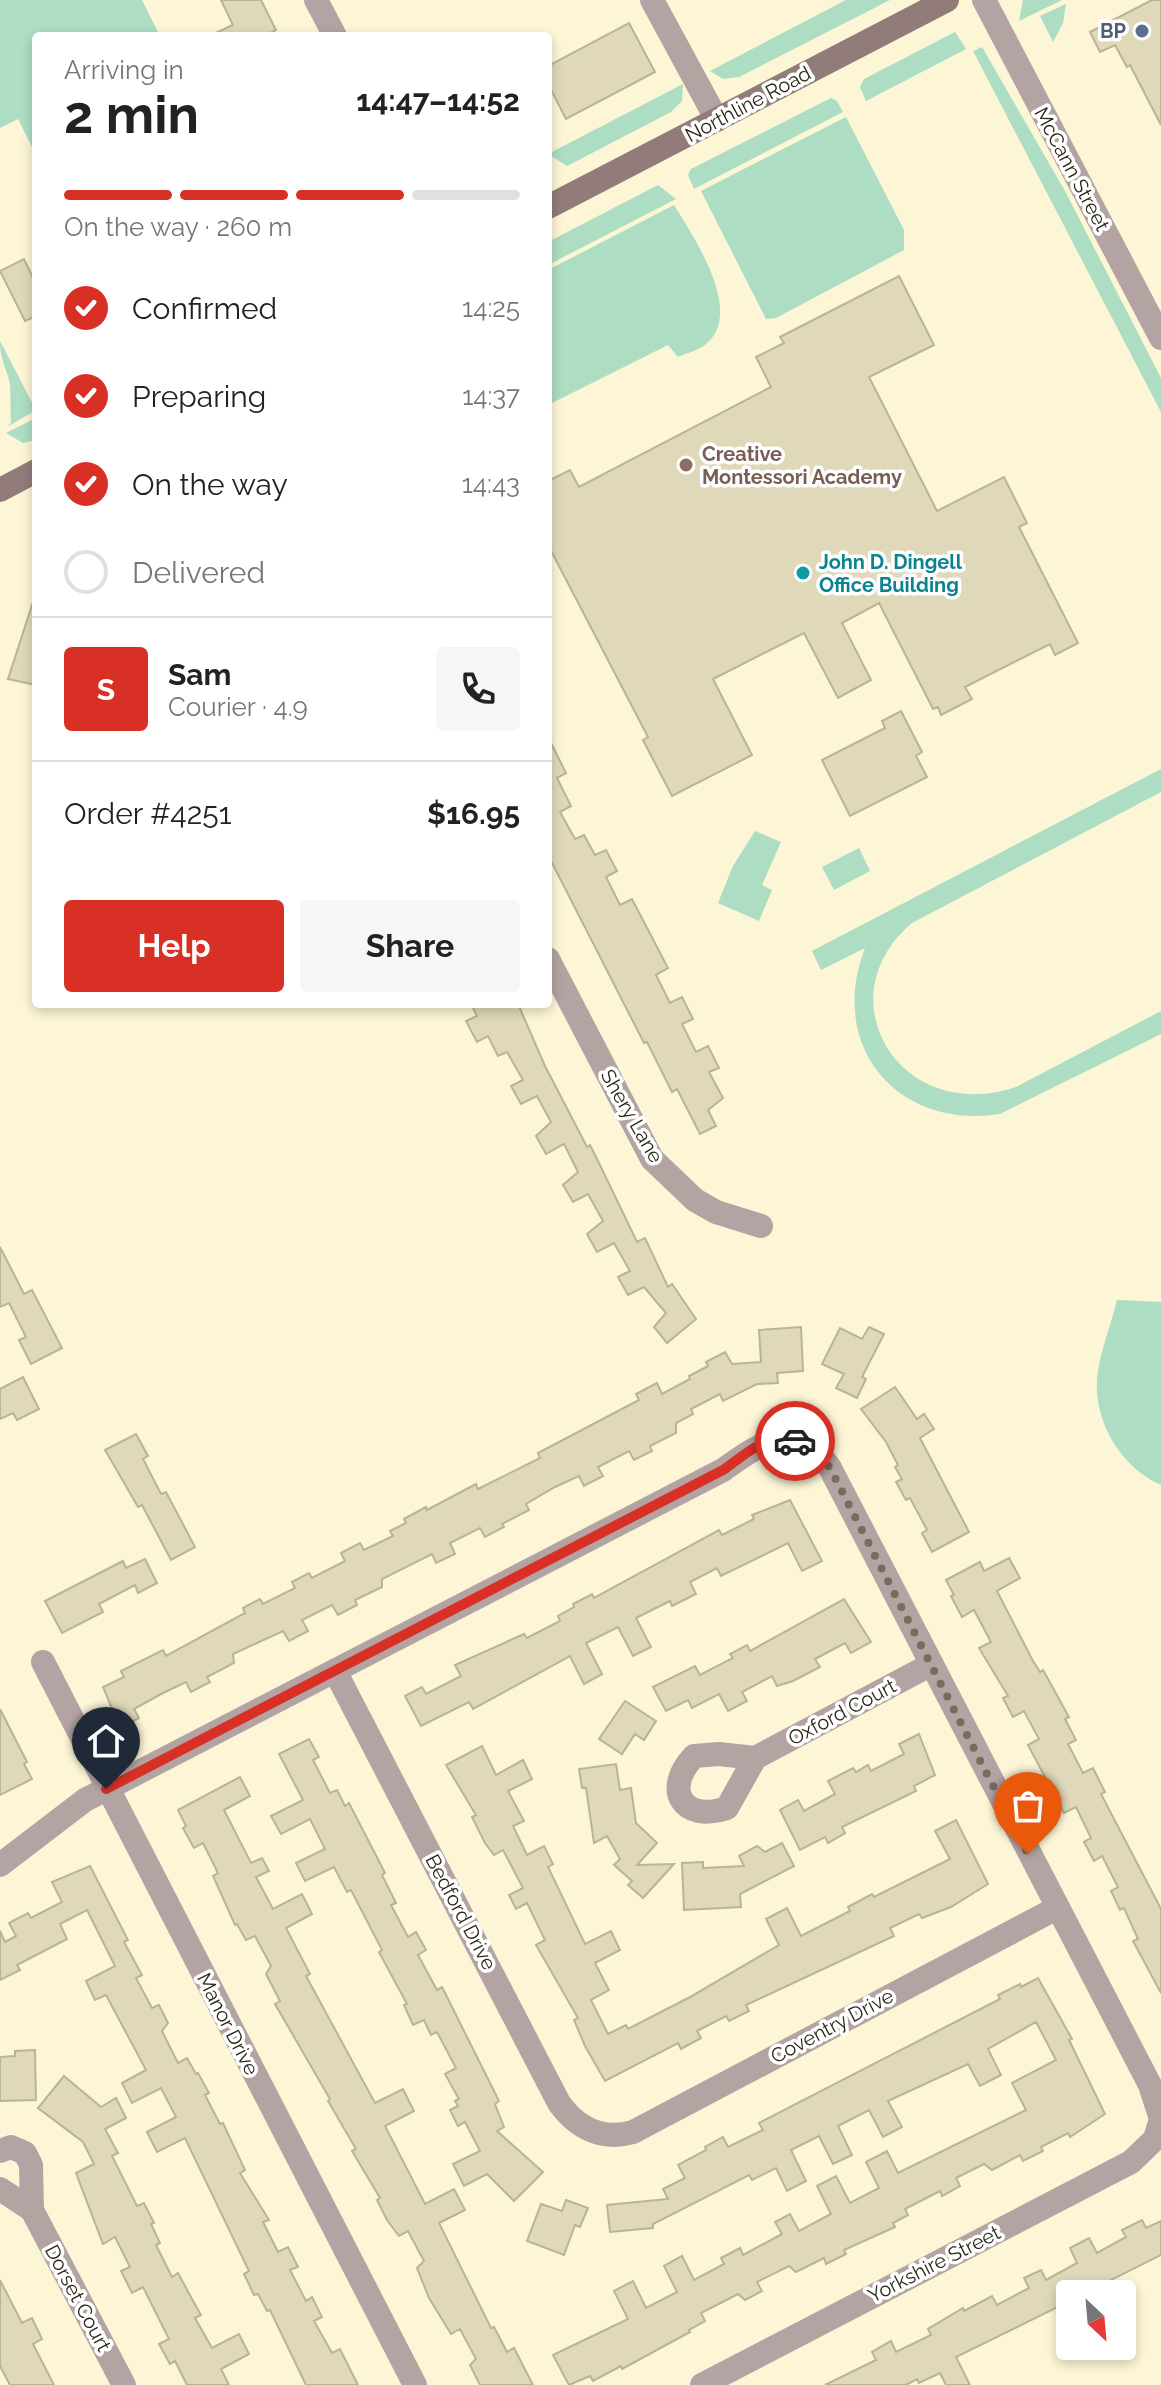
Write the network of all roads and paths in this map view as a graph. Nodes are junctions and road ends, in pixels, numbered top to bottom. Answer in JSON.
{"nodes":[{"id":1,"x":316,"y":0,"type":"edge"},
{"id":2,"x":652,"y":0,"type":"edge"},
{"id":3,"x":947,"y":0,"type":"edge"},
{"id":4,"x":984,"y":0,"type":"edge"},
{"id":5,"x":333,"y":32,"type":"edge"},
{"id":6,"x":717,"y":120,"type":"junction"},
{"id":7,"x":552,"y":205,"type":"edge"},
{"id":8,"x":1160,"y":333,"type":"edge"},
{"id":9,"x":32,"y":473,"type":"edge"},
{"id":10,"x":0,"y":490,"type":"edge"},
{"id":11,"x":552,"y":967,"type":"edge"},
{"id":12,"x":761,"y":1226,"type":"dead end"},
{"id":13,"x":43,"y":1662,"type":"dead end"},
{"id":14,"x":930,"y":1665,"type":"junction"},
{"id":15,"x":335,"y":1671,"type":"junction"},
{"id":16,"x":755,"y":1758,"type":"dead end"},
{"id":17,"x":106,"y":1789,"type":"junction"},
{"id":18,"x":0,"y":1865,"type":"edge"},
{"id":19,"x":1057,"y":1908,"type":"junction"},
{"id":20,"x":1160,"y":2124,"type":"edge"},
{"id":21,"x":605,"y":2135,"type":"joint"},
{"id":22,"x":0,"y":2151,"type":"edge"},
{"id":23,"x":0,"y":2189,"type":"edge"},
{"id":24,"x":32,"y":2210,"type":"junction"},
{"id":25,"x":124,"y":2385,"type":"edge"},
{"id":26,"x":415,"y":2385,"type":"edge"},
{"id":27,"x":702,"y":2385,"type":"edge"}],
"edges":[{"from":1,"to":5,"type":"street"},
{"from":2,"to":6,"type":"street"},
{"from":3,"to":6,"type":"main road","name":"Northline Road"},
{"from":4,"to":8,"type":"street","name":"McCann Street"},
{"from":6,"to":7,"type":"main road","name":"Northline Road"},
{"from":9,"to":10,"type":"main road"},
{"from":11,"to":12,"type":"street","name":"Shery Lane"},
{"from":13,"to":17,"type":"street","name":"Manor Drive"},
{"from":14,"to":15,"type":"street"},
{"from":14,"to":16,"type":"street","name":"Oxford Court"},
{"from":14,"to":19,"type":"street"},
{"from":15,"to":17,"type":"street"},
{"from":15,"to":21,"type":"street","name":"Bedford Drive"},
{"from":17,"to":18,"type":"street"},
{"from":17,"to":26,"type":"street","name":"Manor Drive"},
{"from":19,"to":20,"type":"street"},
{"from":19,"to":21,"type":"street","name":"Coventry Drive"},
{"from":20,"to":27,"type":"street","name":"Yorkshire Street"},
{"from":22,"to":24,"type":"street","name":"Dorset Court"},
{"from":23,"to":24,"type":"street","name":"Dorset Court"},
{"from":24,"to":25,"type":"street","name":"Dorset Court"}]}
